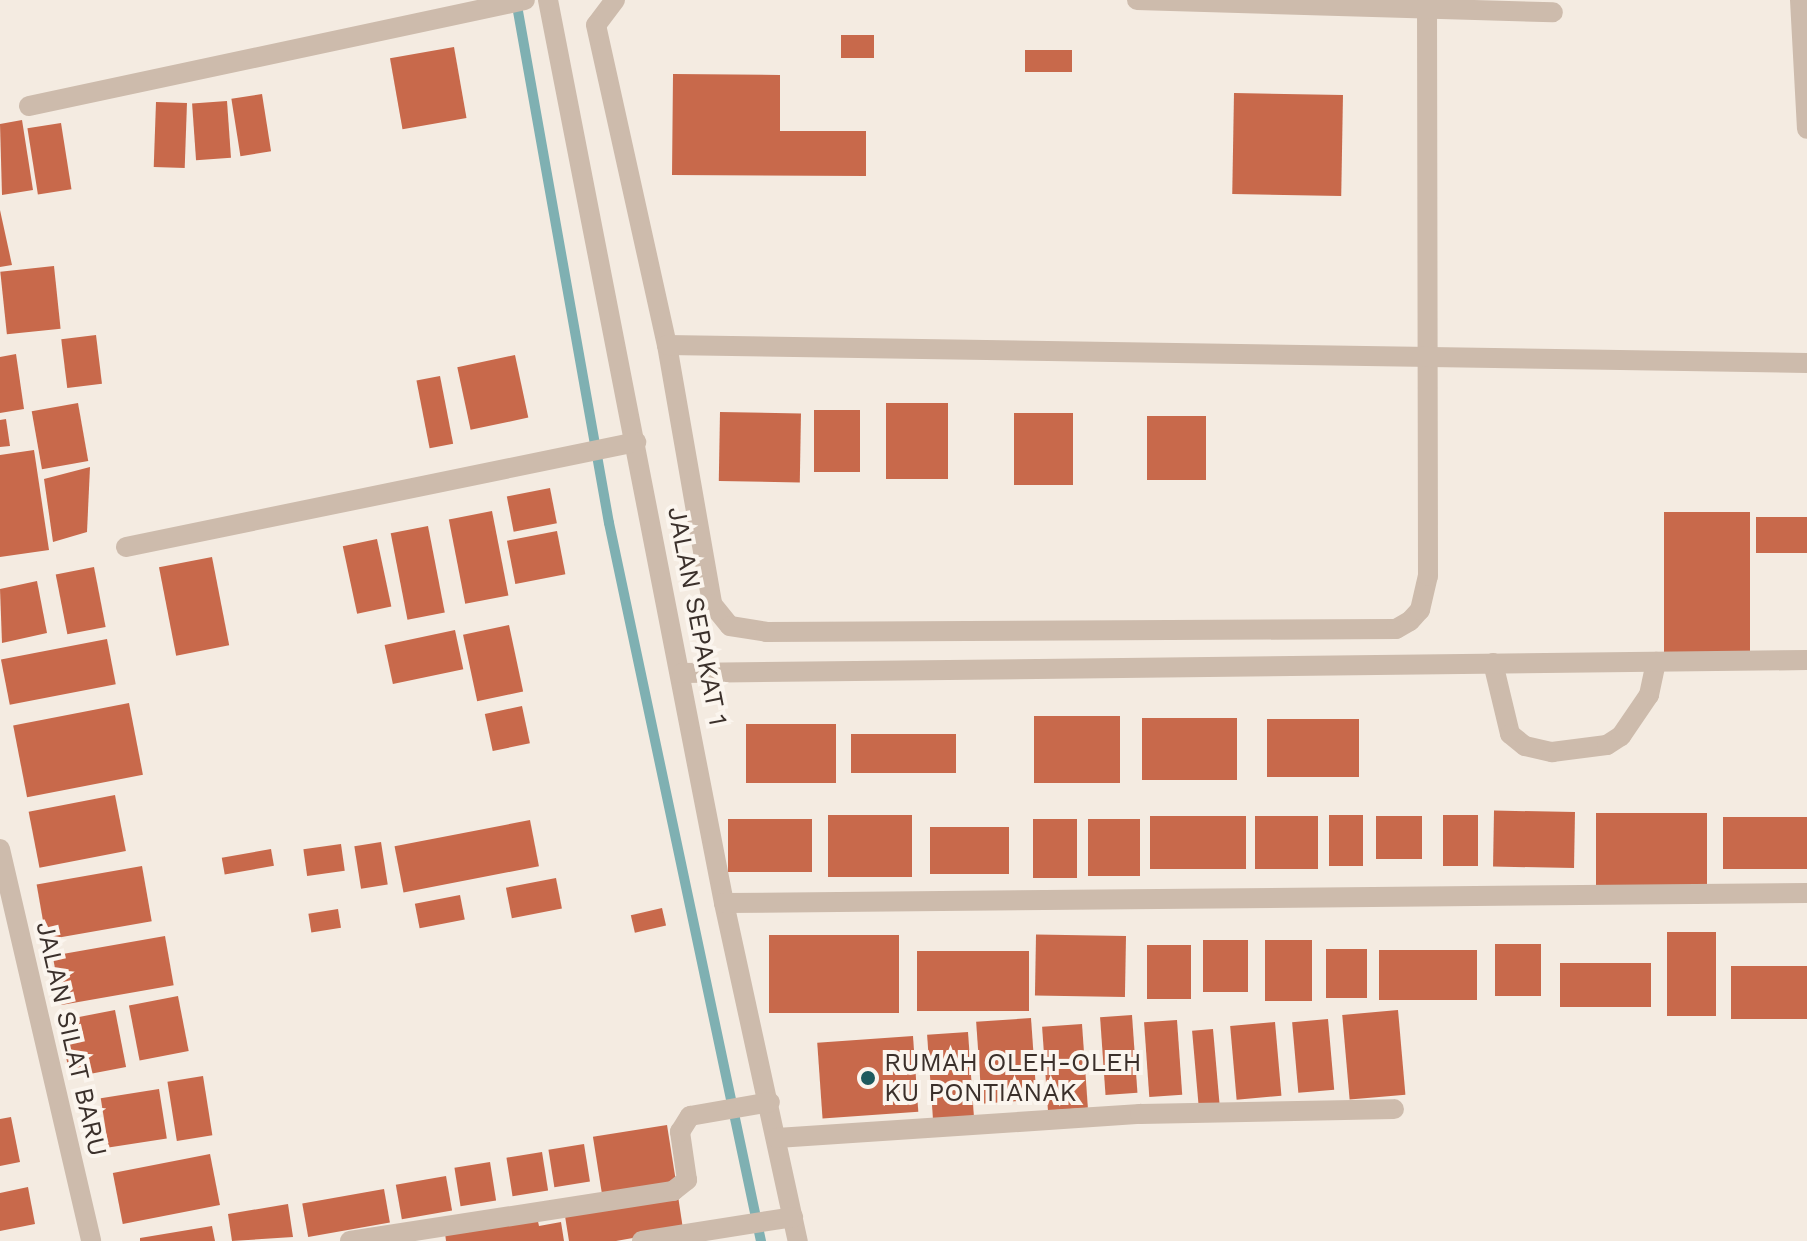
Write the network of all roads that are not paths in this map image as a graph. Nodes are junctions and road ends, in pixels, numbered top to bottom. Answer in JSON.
{"nodes":[{"id":1,"x":524,"y":0,"type":"edge"},
{"id":2,"x":548,"y":0,"type":"edge"},
{"id":3,"x":615,"y":0,"type":"edge"},
{"id":4,"x":1137,"y":0,"type":"edge"},
{"id":5,"x":1800,"y":0,"type":"edge"},
{"id":6,"x":1427,"y":4,"type":"junction"},
{"id":7,"x":1553,"y":12,"type":"dead end"},
{"id":8,"x":29,"y":106,"type":"dead end"},
{"id":9,"x":1807,"y":129,"type":"edge"},
{"id":10,"x":667,"y":345,"type":"junction"},
{"id":11,"x":1427,"y":359,"type":"junction"},
{"id":12,"x":1807,"y":363,"type":"edge"},
{"id":13,"x":636,"y":442,"type":"junction"},
{"id":14,"x":126,"y":547,"type":"dead end"},
{"id":15,"x":1807,"y":660,"type":"edge"},
{"id":16,"x":1656,"y":662,"type":"junction"},
{"id":17,"x":1493,"y":663,"type":"junction"},
{"id":18,"x":682,"y":673,"type":"junction"},
{"id":19,"x":0,"y":849,"type":"edge"},
{"id":20,"x":1807,"y":893,"type":"edge"},
{"id":21,"x":724,"y":903,"type":"junction"},
{"id":22,"x":770,"y":1102,"type":"junction"},
{"id":23,"x":1394,"y":1109,"type":"dead end"},
{"id":24,"x":777,"y":1138,"type":"junction"},
{"id":25,"x":793,"y":1217,"type":"junction"},
{"id":26,"x":91,"y":1241,"type":"edge"},
{"id":27,"x":350,"y":1241,"type":"edge"},
{"id":28,"x":642,"y":1241,"type":"edge"},
{"id":29,"x":798,"y":1241,"type":"edge"}],
"edges":[{"from":1,"to":8,"type":"street"},
{"from":2,"to":13,"type":"street","name":"JALAN SEPAKAT 1"},
{"from":3,"to":10,"type":"street"},
{"from":4,"to":6,"type":"street"},
{"from":5,"to":9,"type":"street"},
{"from":6,"to":7,"type":"street"},
{"from":6,"to":11,"type":"street"},
{"from":10,"to":11,"type":"street"},
{"from":10,"to":11,"type":"street"},
{"from":11,"to":12,"type":"street"},
{"from":13,"to":14,"type":"street"},
{"from":13,"to":18,"type":"street","name":"JALAN SEPAKAT 1"},
{"from":15,"to":16,"type":"street"},
{"from":16,"to":17,"type":"street"},
{"from":16,"to":17,"type":"street"},
{"from":17,"to":18,"type":"street"},
{"from":18,"to":21,"type":"street","name":"JALAN SEPAKAT 1"},
{"from":19,"to":26,"type":"street","name":"JALAN SILAT BARU"},
{"from":20,"to":21,"type":"street"},
{"from":21,"to":22,"type":"street","name":"JALAN SEPAKAT 1"},
{"from":22,"to":24,"type":"street","name":"JALAN SEPAKAT 1"},
{"from":22,"to":27,"type":"street"},
{"from":23,"to":24,"type":"street"},
{"from":24,"to":25,"type":"street","name":"JALAN SEPAKAT 1"},
{"from":25,"to":28,"type":"street"},
{"from":25,"to":29,"type":"street","name":"JALAN SEPAKAT 1"}]}
